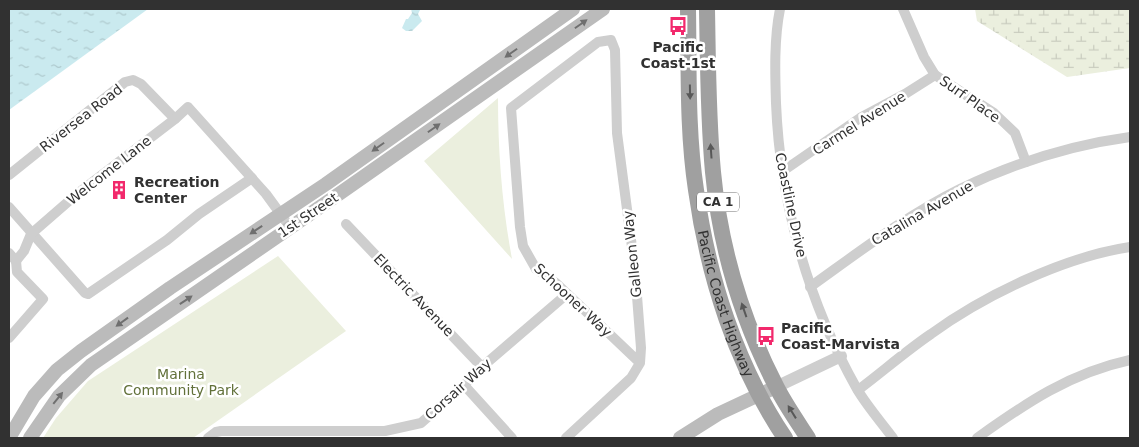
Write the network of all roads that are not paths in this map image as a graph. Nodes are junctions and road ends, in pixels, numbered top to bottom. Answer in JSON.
{"nodes":[{"id":1,"x":573,"y":9,"type":"edge"},
{"id":2,"x":603,"y":9,"type":"edge"},
{"id":3,"x":688,"y":9,"type":"edge"},
{"id":4,"x":708,"y":9,"type":"edge"},
{"id":5,"x":780,"y":9,"type":"edge"},
{"id":6,"x":903,"y":9,"type":"edge"},
{"id":7,"x":611,"y":40,"type":"joint"},
{"id":8,"x":935,"y":75,"type":"junction"},
{"id":9,"x":175,"y":119,"type":"junction"},
{"id":10,"x":1130,"y":137,"type":"edge"},
{"id":11,"x":1026,"y":162,"type":"junction"},
{"id":12,"x":783,"y":171,"type":"junction"},
{"id":13,"x":9,"y":175,"type":"edge"},
{"id":14,"x":252,"y":178,"type":"junction"},
{"id":15,"x":9,"y":207,"type":"edge"},
{"id":16,"x":280,"y":214,"type":"junction"},
{"id":17,"x":346,"y":224,"type":"dead end"},
{"id":18,"x":290,"y":227,"type":"junction"},
{"id":19,"x":31,"y":234,"type":"junction"},
{"id":20,"x":1130,"y":248,"type":"edge"},
{"id":21,"x":9,"y":252,"type":"edge"},
{"id":22,"x":16,"y":261,"type":"junction"},
{"id":23,"x":810,"y":287,"type":"junction"},
{"id":24,"x":567,"y":294,"type":"junction"},
{"id":25,"x":9,"y":338,"type":"edge"},
{"id":26,"x":840,"y":356,"type":"junction"},
{"id":27,"x":1130,"y":360,"type":"edge"},
{"id":28,"x":640,"y":363,"type":"junction"},
{"id":29,"x":482,"y":366,"type":"junction"},
{"id":30,"x":464,"y":386,"type":"junction"},
{"id":31,"x":776,"y":387,"type":"junction"},
{"id":32,"x":858,"y":390,"type":"junction"},
{"id":33,"x":760,"y":395,"type":"junction"},
{"id":34,"x":9,"y":438,"type":"edge"},
{"id":35,"x":30,"y":438,"type":"edge"},
{"id":36,"x":208,"y":438,"type":"edge"},
{"id":37,"x":512,"y":438,"type":"edge"},
{"id":38,"x":566,"y":438,"type":"edge"},
{"id":39,"x":680,"y":438,"type":"edge"},
{"id":40,"x":785,"y":438,"type":"edge"},
{"id":41,"x":808,"y":438,"type":"edge"},
{"id":42,"x":893,"y":438,"type":"edge"},
{"id":43,"x":977,"y":438,"type":"edge"}],
"edges":[{"from":1,"to":16,"type":"main road","name":"1st Street","one_way":true},
{"from":18,"to":2,"type":"main road","name":"1st Street","one_way":true},
{"from":3,"to":33,"type":"highway","name":"Pacific Coast Highway","number":"CA 1","one_way":true},
{"from":31,"to":4,"type":"highway","name":"Pacific Coast Highway","number":"CA 1","one_way":true},
{"from":5,"to":12,"type":"street","name":"Coastline Drive"},
{"from":6,"to":8,"type":"street","name":"Surf Place"},
{"from":7,"to":24,"type":"street","name":"Schooner Way"},
{"from":7,"to":28,"type":"street","name":"Galleon Way"},
{"from":8,"to":11,"type":"street","name":"Surf Place"},
{"from":8,"to":12,"type":"street","name":"Carmel Avenue"},
{"from":9,"to":13,"type":"street","name":"Riversea Road"},
{"from":9,"to":14,"type":"street","name":"Welcome Lane"},
{"from":9,"to":19,"type":"street","name":"Welcome Lane"},
{"from":10,"to":11,"type":"street","name":"Catalina Avenue"},
{"from":11,"to":23,"type":"street","name":"Catalina Avenue"},
{"from":12,"to":23,"type":"street","name":"Coastline Drive"},
{"from":14,"to":16,"type":"street"},
{"from":14,"to":19,"type":"street"},
{"from":15,"to":19,"type":"street"},
{"from":16,"to":18,"type":"street"},
{"from":16,"to":34,"type":"main road","name":"1st Street","one_way":true},
{"from":17,"to":29,"type":"street","name":"Electric Avenue"},
{"from":35,"to":18,"type":"main road","name":"1st Street","one_way":true},
{"from":19,"to":22,"type":"street"},
{"from":20,"to":32,"type":"street"},
{"from":21,"to":22,"type":"street"},
{"from":22,"to":25,"type":"street"},
{"from":23,"to":26,"type":"street","name":"Coastline Drive"},
{"from":24,"to":28,"type":"street","name":"Schooner Way"},
{"from":24,"to":29,"type":"street","name":"Corsair Way"},
{"from":26,"to":31,"type":"street"},
{"from":26,"to":32,"type":"street","name":"Coastline Drive"},
{"from":27,"to":43,"type":"street"},
{"from":28,"to":38,"type":"street"},
{"from":29,"to":30,"type":"street","name":"Corsair Way"},
{"from":30,"to":36,"type":"street","name":"Corsair Way"},
{"from":30,"to":37,"type":"street"},
{"from":31,"to":33,"type":"main road"},
{"from":41,"to":31,"type":"highway","name":"Pacific Coast Highway","number":"CA 1","one_way":true},
{"from":32,"to":42,"type":"street","name":"Coastline Drive"},
{"from":33,"to":39,"type":"main road"},
{"from":33,"to":40,"type":"highway","name":"Pacific Coast Highway","number":"CA 1"}]}
